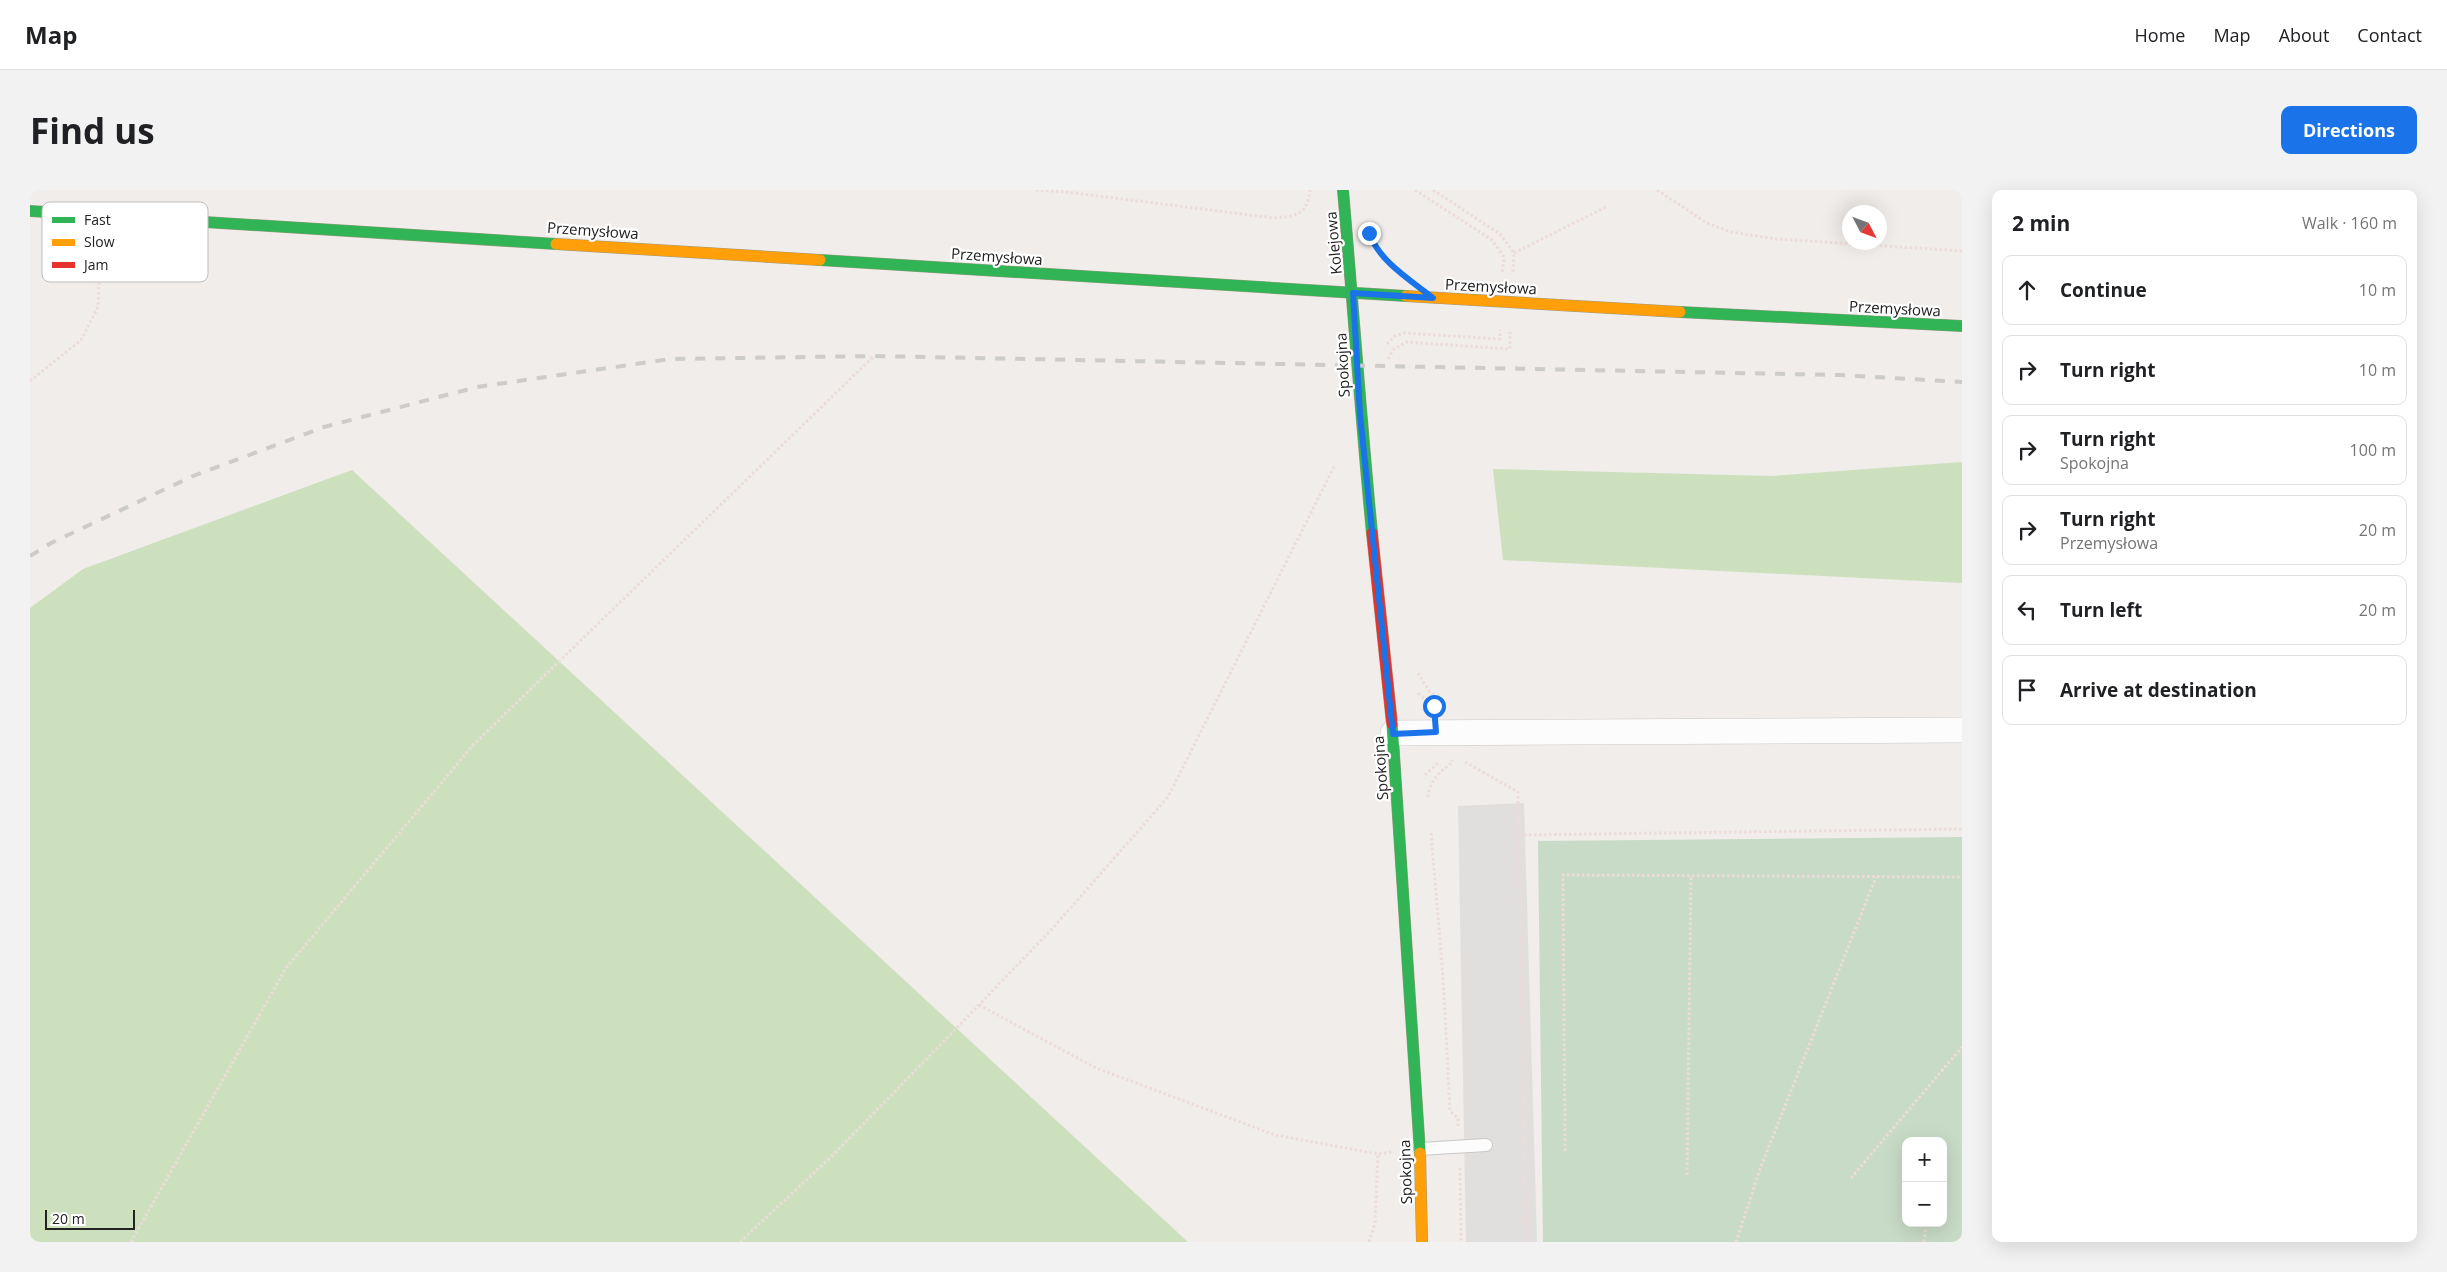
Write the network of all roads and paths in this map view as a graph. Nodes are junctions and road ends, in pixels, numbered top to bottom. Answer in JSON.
{"nodes":[{"id":1,"x":1036,"y":190,"type":"edge"},
{"id":2,"x":1310,"y":190,"type":"edge"},
{"id":3,"x":1343,"y":190,"type":"edge"},
{"id":4,"x":1415,"y":190,"type":"edge"},
{"id":5,"x":1433,"y":190,"type":"edge"},
{"id":6,"x":1657,"y":190,"type":"edge"},
{"id":7,"x":1606,"y":207,"type":"dead end"},
{"id":8,"x":208,"y":222,"type":"edge"},
{"id":9,"x":1374,"y":247,"type":"dead end"},
{"id":10,"x":1962,"y":251,"type":"edge"},
{"id":11,"x":1514,"y":252,"type":"junction"},
{"id":12,"x":1396,"y":268,"type":"dead end"},
{"id":13,"x":99,"y":282,"type":"edge"},
{"id":14,"x":1353,"y":293,"type":"junction"},
{"id":15,"x":1506,"y":302,"type":"junction"},
{"id":16,"x":1962,"y":326,"type":"edge"},
{"id":17,"x":1382,"y":350,"type":"dead end"},
{"id":18,"x":874,"y":356,"type":"dead end"},
{"id":19,"x":1387,"y":366,"type":"dead end"},
{"id":20,"x":30,"y":381,"type":"edge"},
{"id":21,"x":1339,"y":456,"type":"dead end"},
{"id":22,"x":1416,"y":667,"type":"dead end"},
{"id":23,"x":1415,"y":689,"type":"dead end"},
{"id":24,"x":1962,"y":730,"type":"edge"},
{"id":25,"x":1443,"y":732,"type":"junction"},
{"id":26,"x":1393,"y":734,"type":"junction"},
{"id":27,"x":1474,"y":767,"type":"dead end"},
{"id":28,"x":1421,"y":782,"type":"dead end"},
{"id":29,"x":1429,"y":806,"type":"dead end"},
{"id":30,"x":1430,"y":825,"type":"dead end"},
{"id":31,"x":1962,"y":829,"type":"edge"},
{"id":32,"x":1519,"y":835,"type":"junction"},
{"id":33,"x":1691,"y":876,"type":"junction"},
{"id":34,"x":1876,"y":877,"type":"junction"},
{"id":35,"x":1962,"y":877,"type":"edge"},
{"id":36,"x":979,"y":1005,"type":"junction"},
{"id":37,"x":1962,"y":1048,"type":"edge"},
{"id":38,"x":1486,"y":1145,"type":"dead end"},
{"id":39,"x":1459,"y":1146,"type":"junction"},
{"id":40,"x":1420,"y":1149,"type":"junction"},
{"id":41,"x":1565,"y":1152,"type":"dead end"},
{"id":42,"x":1378,"y":1154,"type":"junction"},
{"id":43,"x":1687,"y":1175,"type":"dead end"},
{"id":44,"x":1852,"y":1178,"type":"dead end"},
{"id":45,"x":1926,"y":1227,"type":"edge"},
{"id":46,"x":131,"y":1242,"type":"edge"},
{"id":47,"x":740,"y":1242,"type":"edge"},
{"id":48,"x":1369,"y":1242,"type":"edge"},
{"id":49,"x":1422,"y":1242,"type":"edge"},
{"id":50,"x":1461,"y":1242,"type":"edge"},
{"id":51,"x":1526,"y":1242,"type":"edge"},
{"id":52,"x":1736,"y":1242,"type":"edge"},
{"id":53,"x":1924,"y":1242,"type":"edge"}],
"edges":[{"from":1,"to":2,"type":"path"},
{"from":3,"to":14,"type":"street","name":"Kolejowa"},
{"from":4,"to":15,"type":"path"},
{"from":5,"to":11,"type":"path"},
{"from":6,"to":10,"type":"path"},
{"from":7,"to":11,"type":"path"},
{"from":8,"to":14,"type":"street","name":"Przemysłowa"},
{"from":9,"to":12,"type":"path"},
{"from":11,"to":15,"type":"path"},
{"from":13,"to":20,"type":"path"},
{"from":14,"to":15,"type":"street","name":"Przemysłowa"},
{"from":14,"to":26,"type":"street","name":"Spokojna"},
{"from":15,"to":16,"type":"street","name":"Przemysłowa"},
{"from":15,"to":17,"type":"path"},
{"from":15,"to":19,"type":"path"},
{"from":18,"to":46,"type":"path"},
{"from":21,"to":36,"type":"path"},
{"from":22,"to":25,"type":"path"},
{"from":23,"to":25,"type":"path"},
{"from":24,"to":25,"type":"street"},
{"from":25,"to":26,"type":"street"},
{"from":25,"to":28,"type":"path"},
{"from":25,"to":29,"type":"path"},
{"from":26,"to":40,"type":"street","name":"Spokojna"},
{"from":27,"to":32,"type":"path"},
{"from":30,"to":39,"type":"path"},
{"from":31,"to":32,"type":"path"},
{"from":32,"to":51,"type":"path"},
{"from":33,"to":34,"type":"path"},
{"from":33,"to":41,"type":"path"},
{"from":33,"to":43,"type":"path"},
{"from":34,"to":35,"type":"path"},
{"from":34,"to":52,"type":"path"},
{"from":36,"to":42,"type":"path"},
{"from":36,"to":47,"type":"path"},
{"from":37,"to":44,"type":"path"},
{"from":38,"to":39,"type":"lane"},
{"from":39,"to":40,"type":"lane"},
{"from":39,"to":50,"type":"path"},
{"from":40,"to":42,"type":"path"},
{"from":40,"to":49,"type":"street","name":"Spokojna"},
{"from":42,"to":48,"type":"path"},
{"from":45,"to":53,"type":"path"}]}
